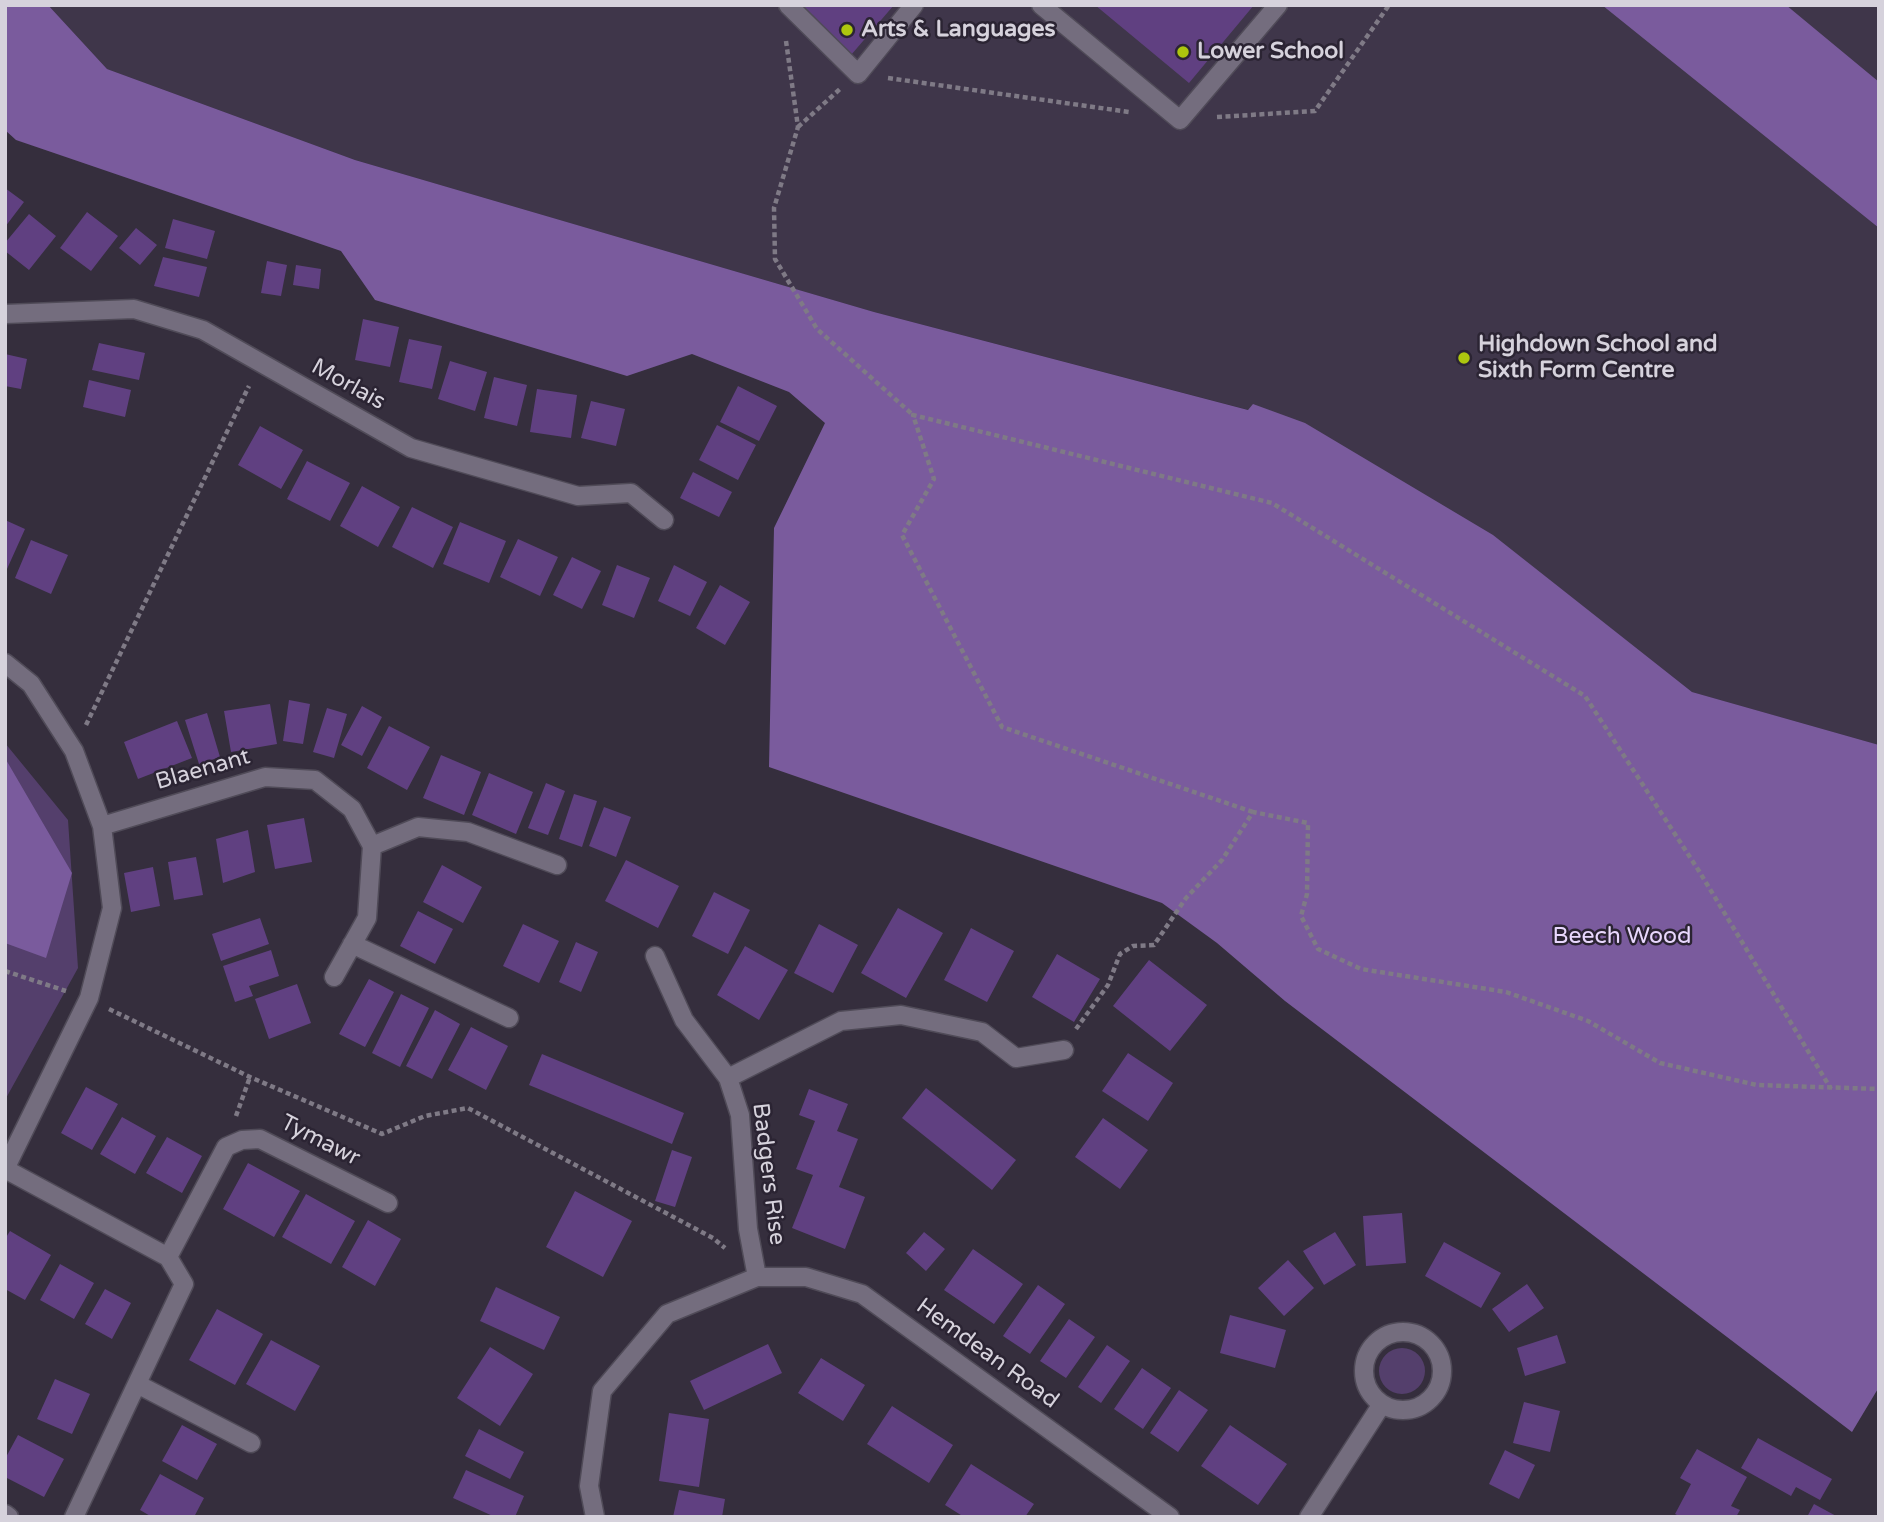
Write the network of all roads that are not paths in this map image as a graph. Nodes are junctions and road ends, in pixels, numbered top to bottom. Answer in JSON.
{"nodes":[{"id":1,"x":788,"y":5,"type":"edge"},
{"id":2,"x":914,"y":5,"type":"edge"},
{"id":3,"x":1041,"y":5,"type":"edge"},
{"id":4,"x":1278,"y":5,"type":"edge"},
{"id":5,"x":5,"y":314,"type":"edge"},
{"id":6,"x":664,"y":520,"type":"dead end"},
{"id":7,"x":5,"y":663,"type":"edge"},
{"id":8,"x":102,"y":826,"type":"junction"},
{"id":9,"x":372,"y":846,"type":"junction"},
{"id":10,"x":557,"y":865,"type":"dead end"},
{"id":11,"x":352,"y":944,"type":"junction"},
{"id":12,"x":655,"y":956,"type":"dead end"},
{"id":13,"x":334,"y":977,"type":"dead end"},
{"id":14,"x":509,"y":1018,"type":"dead end"},
{"id":15,"x":1064,"y":1050,"type":"dead end"},
{"id":16,"x":728,"y":1078,"type":"junction"},
{"id":17,"x":5,"y":1169,"type":"edge"},
{"id":18,"x":388,"y":1203,"type":"dead end"},
{"id":19,"x":168,"y":1257,"type":"junction"},
{"id":20,"x":757,"y":1277,"type":"junction"},
{"id":21,"x":137,"y":1384,"type":"junction"},
{"id":22,"x":1381,"y":1404,"type":"junction"},
{"id":23,"x":251,"y":1443,"type":"dead end"},
{"id":24,"x":74,"y":1517,"type":"edge"},
{"id":25,"x":594,"y":1517,"type":"edge"},
{"id":26,"x":1170,"y":1517,"type":"edge"},
{"id":27,"x":1309,"y":1517,"type":"edge"}],
"edges":[{"from":1,"to":2,"type":"street"},
{"from":3,"to":4,"type":"street"},
{"from":5,"to":6,"type":"street","name":"Morlais"},
{"from":7,"to":8,"type":"street"},
{"from":8,"to":9,"type":"street","name":"Blaenant"},
{"from":8,"to":17,"type":"street"},
{"from":9,"to":10,"type":"street"},
{"from":9,"to":11,"type":"street"},
{"from":11,"to":13,"type":"street"},
{"from":11,"to":14,"type":"street"},
{"from":12,"to":16,"type":"street","name":"Badgers Rise"},
{"from":15,"to":16,"type":"street","name":"Badgers Rise"},
{"from":16,"to":20,"type":"street","name":"Badgers Rise"},
{"from":17,"to":19,"type":"street"},
{"from":18,"to":19,"type":"street","name":"Tymawr"},
{"from":19,"to":21,"type":"street"},
{"from":20,"to":25,"type":"street"},
{"from":20,"to":26,"type":"street","name":"Hemdean Road"},
{"from":21,"to":23,"type":"street"},
{"from":21,"to":24,"type":"street"},
{"from":22,"to":22,"type":"street"},
{"from":22,"to":27,"type":"street"}]}
